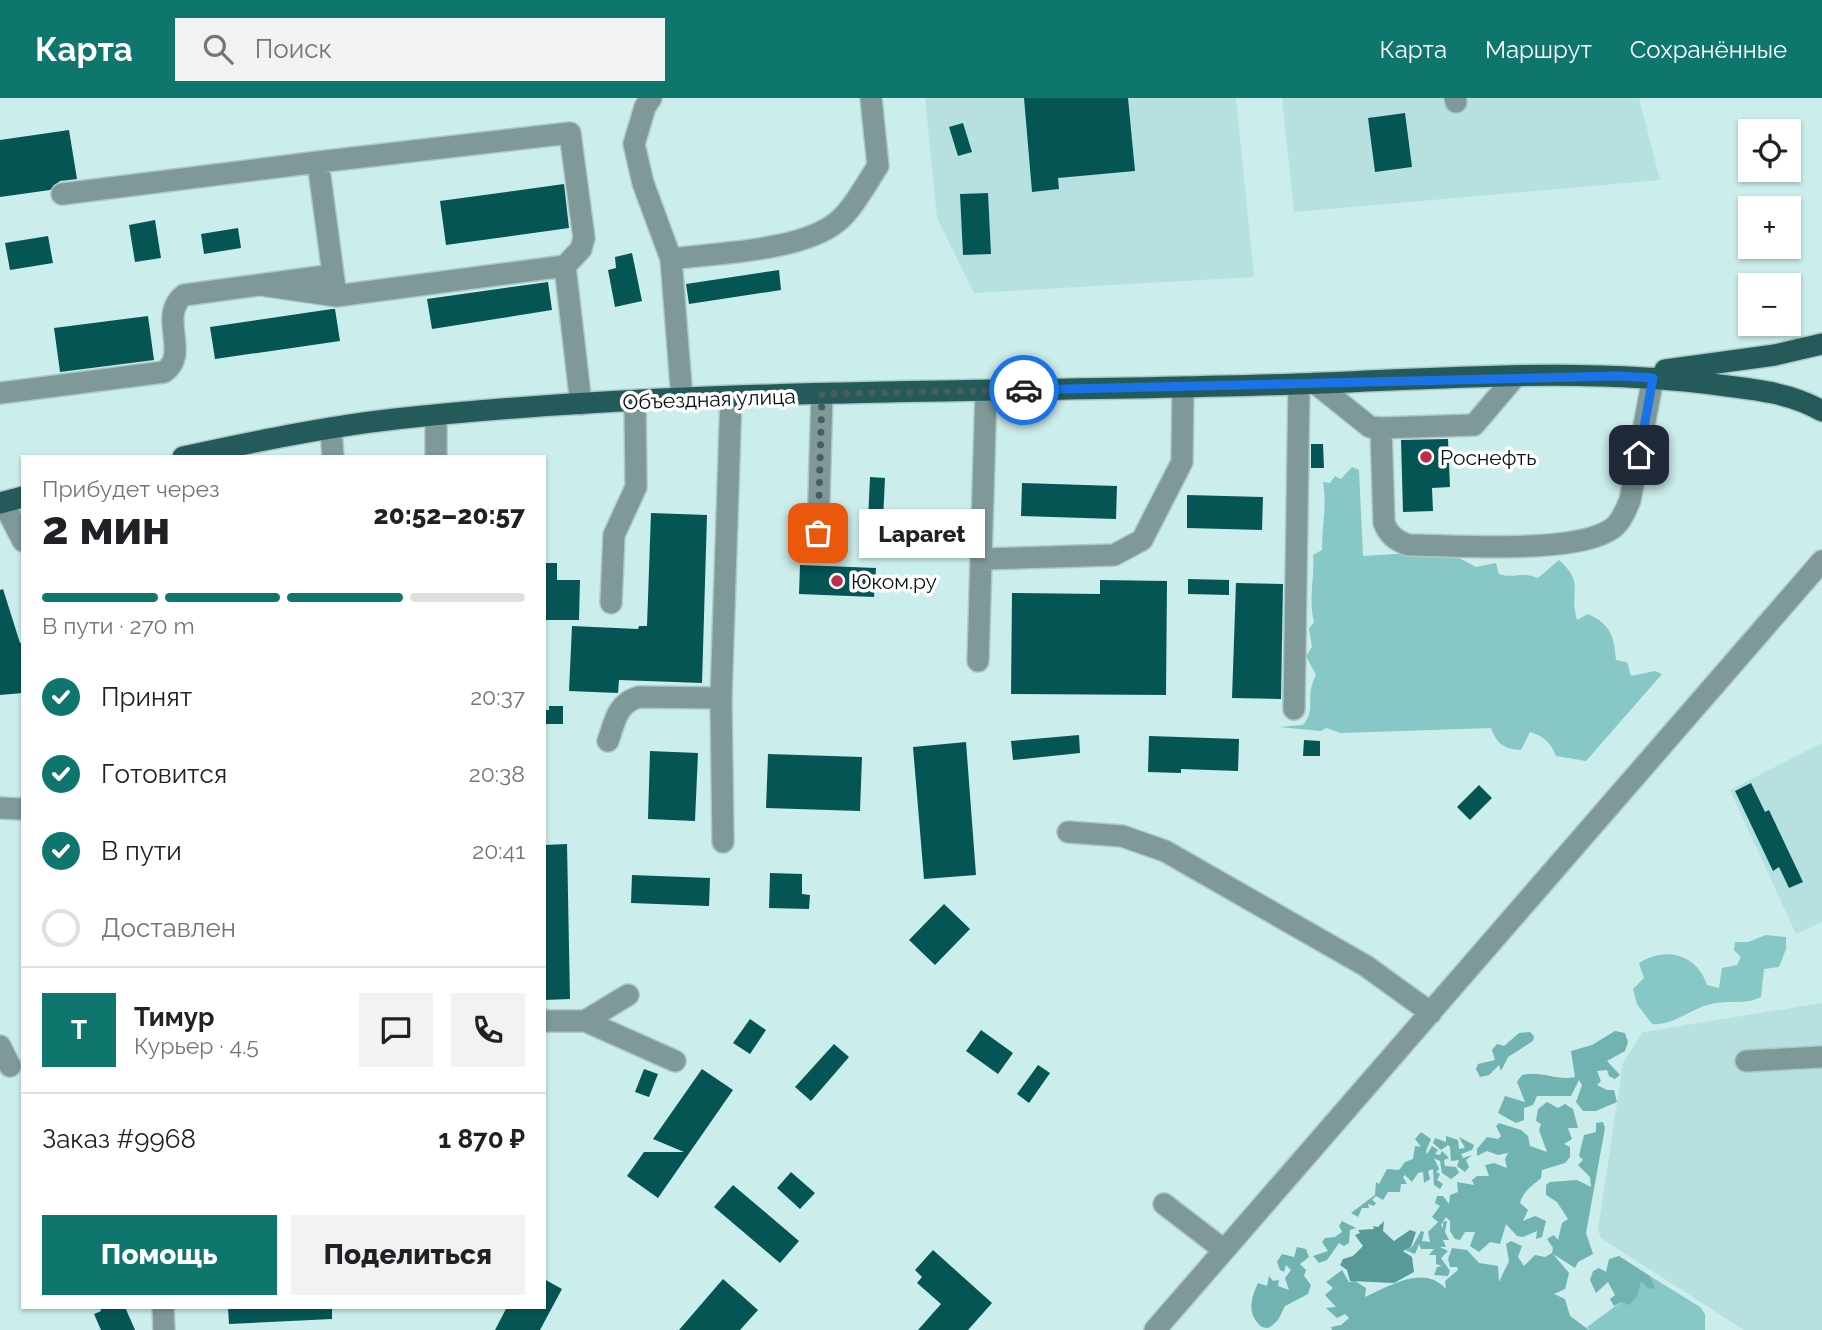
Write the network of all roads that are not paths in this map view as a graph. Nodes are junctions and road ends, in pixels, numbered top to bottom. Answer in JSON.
{"nodes":[{"id":1,"x":651,"y":98,"type":"edge"},
{"id":2,"x":871,"y":98,"type":"edge"},
{"id":3,"x":318,"y":162,"type":"junction"},
{"id":4,"x":62,"y":194,"type":"dead end"},
{"id":5,"x":671,"y":259,"type":"junction"},
{"id":6,"x":565,"y":266,"type":"junction"},
{"id":7,"x":333,"y":275,"type":"junction"},
{"id":8,"x":261,"y":285,"type":"junction"},
{"id":9,"x":336,"y":296,"type":"junction"},
{"id":10,"x":1822,"y":344,"type":"edge"},
{"id":11,"x":1617,"y":376,"type":"junction"},
{"id":12,"x":1514,"y":378,"type":"junction"},
{"id":13,"x":1653,"y":378,"type":"junction"},
{"id":14,"x":1307,"y":384,"type":"junction"},
{"id":15,"x":1183,"y":387,"type":"junction"},
{"id":16,"x":986,"y":391,"type":"junction"},
{"id":17,"x":0,"y":393,"type":"edge"},
{"id":18,"x":822,"y":394,"type":"junction"},
{"id":19,"x":731,"y":397,"type":"junction"},
{"id":20,"x":682,"y":400,"type":"junction"},
{"id":21,"x":635,"y":402,"type":"junction"},
{"id":22,"x":581,"y":404,"type":"junction"},
{"id":23,"x":1822,"y":411,"type":"edge"},
{"id":24,"x":436,"y":416,"type":"junction"},
{"id":25,"x":331,"y":428,"type":"junction"},
{"id":26,"x":1381,"y":428,"type":"junction"},
{"id":27,"x":193,"y":455,"type":"edge"},
{"id":28,"x":333,"y":455,"type":"edge"},
{"id":29,"x":436,"y":455,"type":"edge"},
{"id":30,"x":9,"y":501,"type":"edge"},
{"id":31,"x":818,"y":533,"type":"dead end"},
{"id":32,"x":21,"y":535,"type":"edge"},
{"id":33,"x":1822,"y":550,"type":"edge"},
{"id":34,"x":981,"y":559,"type":"junction"},
{"id":35,"x":1822,"y":561,"type":"edge"},
{"id":36,"x":611,"y":603,"type":"dead end"},
{"id":37,"x":1781,"y":607,"type":"junction"},
{"id":38,"x":978,"y":661,"type":"dead end"},
{"id":39,"x":721,"y":698,"type":"junction"},
{"id":40,"x":1294,"y":709,"type":"dead end"},
{"id":41,"x":608,"y":741,"type":"dead end"},
{"id":42,"x":0,"y":808,"type":"edge"},
{"id":43,"x":21,"y":809,"type":"edge"},
{"id":44,"x":1068,"y":832,"type":"dead end"},
{"id":45,"x":723,"y":842,"type":"dead end"},
{"id":46,"x":628,"y":995,"type":"dead end"},
{"id":47,"x":1431,"y":1013,"type":"junction"},
{"id":48,"x":546,"y":1021,"type":"edge"},
{"id":49,"x":585,"y":1021,"type":"junction"},
{"id":50,"x":0,"y":1046,"type":"edge"},
{"id":51,"x":1822,"y":1057,"type":"edge"},
{"id":52,"x":1746,"y":1060,"type":"dead end"},
{"id":53,"x":675,"y":1061,"type":"dead end"},
{"id":54,"x":10,"y":1066,"type":"dead end"},
{"id":55,"x":1164,"y":1204,"type":"dead end"},
{"id":56,"x":1224,"y":1250,"type":"junction"},
{"id":57,"x":163,"y":1309,"type":"edge"},
{"id":58,"x":164,"y":1330,"type":"edge"},
{"id":59,"x":1155,"y":1330,"type":"edge"}],
"edges":[{"from":1,"to":5,"type":"street"},
{"from":2,"to":5,"type":"street"},
{"from":3,"to":4,"type":"street"},
{"from":3,"to":6,"type":"street"},
{"from":3,"to":7,"type":"street"},
{"from":5,"to":20,"type":"street"},
{"from":6,"to":9,"type":"street"},
{"from":6,"to":22,"type":"street"},
{"from":7,"to":8,"type":"street"},
{"from":7,"to":9,"type":"street"},
{"from":8,"to":9,"type":"street"},
{"from":8,"to":17,"type":"street"},
{"from":10,"to":11,"type":"main road"},
{"from":11,"to":12,"type":"main road","name":"Объездная улица"},
{"from":11,"to":13,"type":"main road"},
{"from":12,"to":14,"type":"main road","name":"Объездная улица"},
{"from":12,"to":26,"type":"street"},
{"from":13,"to":23,"type":"main road"},
{"from":13,"to":26,"type":"street"},
{"from":14,"to":15,"type":"main road","name":"Объездная улица"},
{"from":14,"to":26,"type":"street"},
{"from":14,"to":40,"type":"street"},
{"from":15,"to":16,"type":"main road","name":"Объездная улица"},
{"from":15,"to":34,"type":"street"},
{"from":16,"to":18,"type":"main road","name":"Объездная улица"},
{"from":16,"to":34,"type":"street"},
{"from":18,"to":19,"type":"main road","name":"Объездная улица"},
{"from":18,"to":31,"type":"street"},
{"from":19,"to":20,"type":"main road","name":"Объездная улица"},
{"from":19,"to":39,"type":"street"},
{"from":20,"to":21,"type":"main road","name":"Объездная улица"},
{"from":21,"to":22,"type":"main road","name":"Объездная улица"},
{"from":21,"to":36,"type":"street"},
{"from":22,"to":24,"type":"main road","name":"Объездная улица"},
{"from":24,"to":25,"type":"main road","name":"Объездная улица"},
{"from":24,"to":29,"type":"street"},
{"from":25,"to":27,"type":"main road","name":"Объездная улица"},
{"from":25,"to":28,"type":"street"},
{"from":30,"to":32,"type":"street"},
{"from":33,"to":37,"type":"street"},
{"from":34,"to":38,"type":"street"},
{"from":35,"to":37,"type":"street"},
{"from":37,"to":47,"type":"street"},
{"from":39,"to":41,"type":"street"},
{"from":39,"to":45,"type":"street"},
{"from":42,"to":43,"type":"street"},
{"from":44,"to":47,"type":"street"},
{"from":46,"to":49,"type":"street"},
{"from":47,"to":56,"type":"street"},
{"from":48,"to":49,"type":"street"},
{"from":49,"to":53,"type":"street"},
{"from":50,"to":54,"type":"street"},
{"from":51,"to":52,"type":"street"},
{"from":55,"to":56,"type":"street"},
{"from":56,"to":59,"type":"street"},
{"from":57,"to":58,"type":"street"}]}
